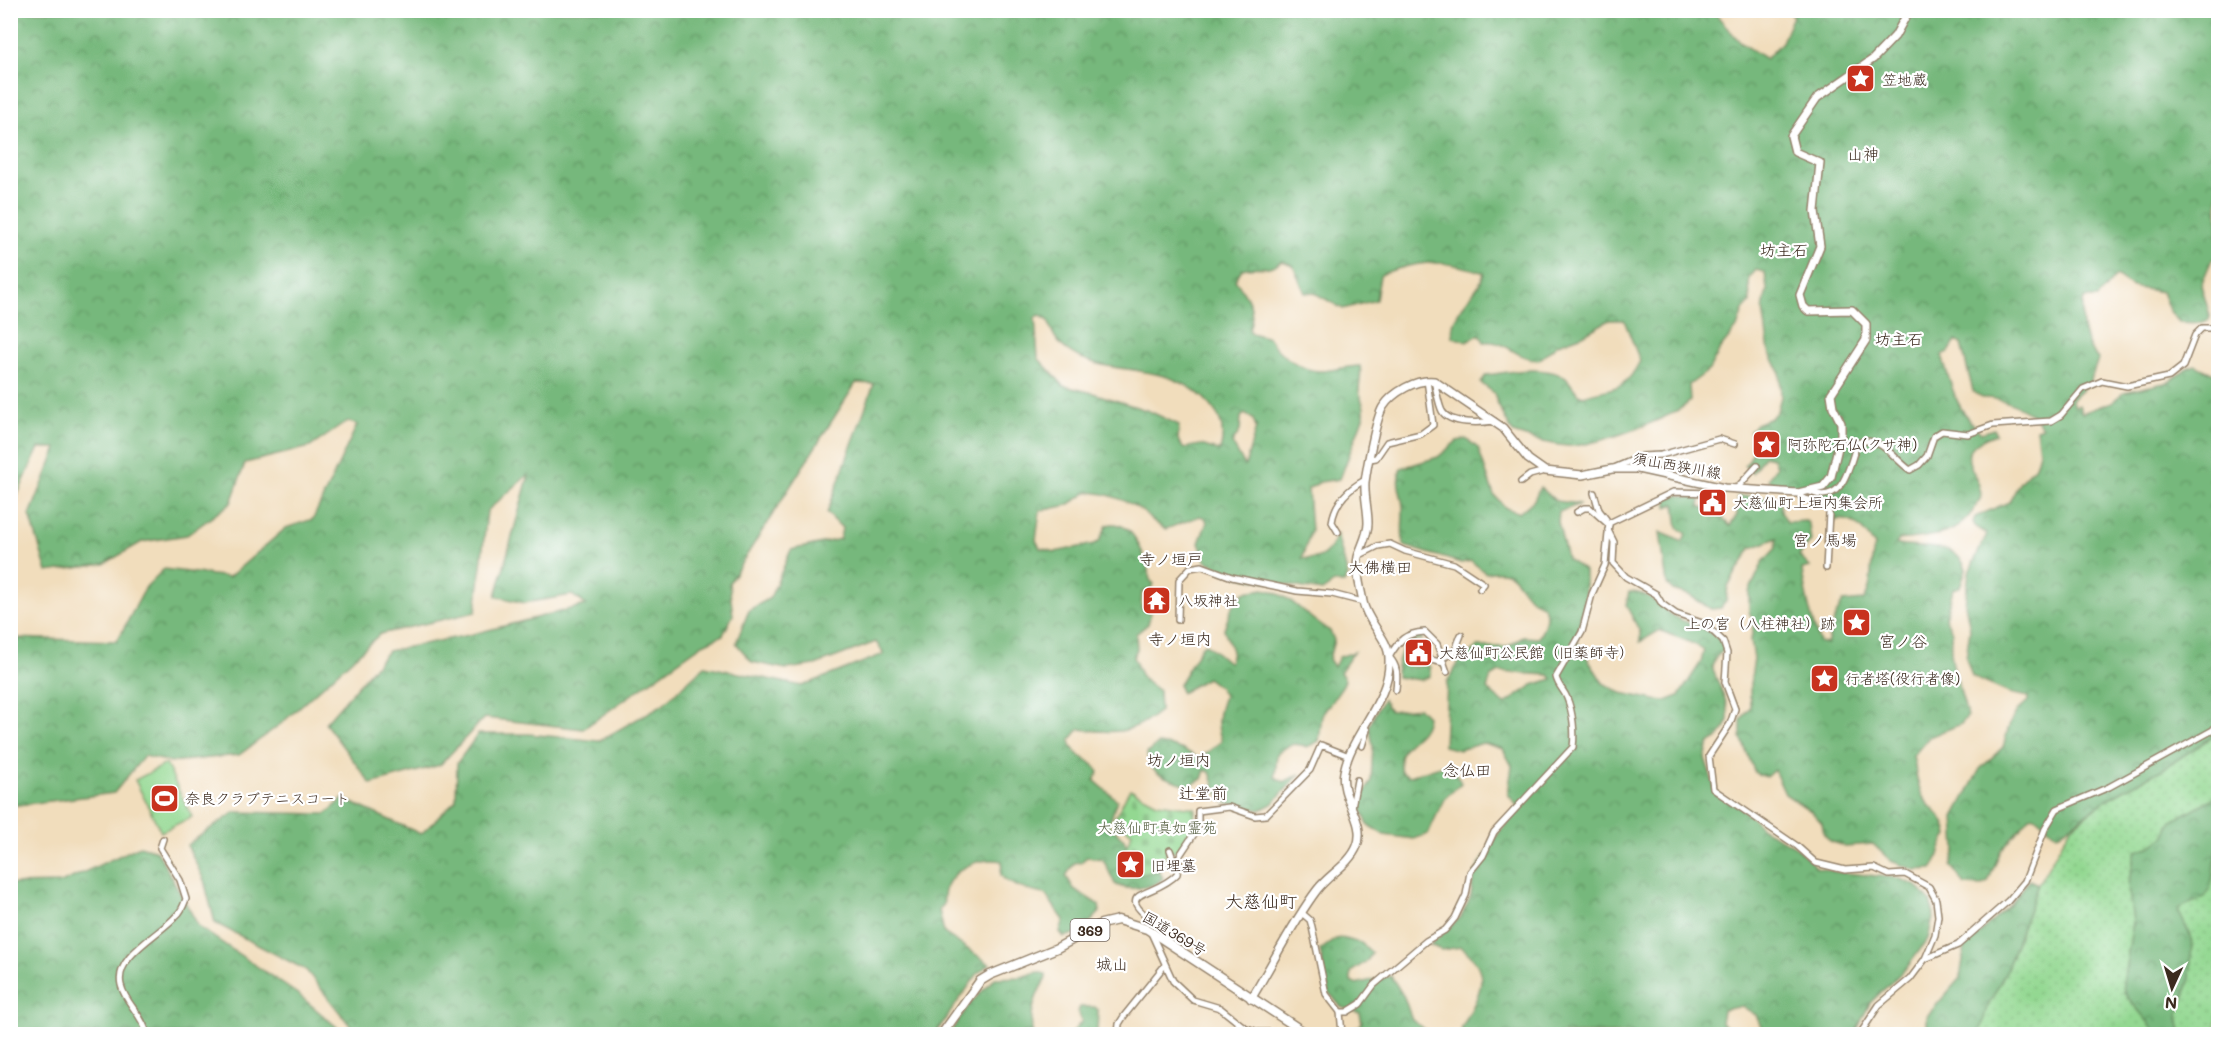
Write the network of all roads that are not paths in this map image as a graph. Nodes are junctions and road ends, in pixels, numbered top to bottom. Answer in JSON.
{"nodes":[{"id":1,"x":1912,"y":10,"type":"edge"},
{"id":2,"x":2218,"y":328,"type":"edge"},
{"id":3,"x":1430,"y":380,"type":"junction"},
{"id":4,"x":1494,"y":421,"type":"junction"},
{"id":5,"x":1735,"y":444,"type":"dead end"},
{"id":6,"x":1370,"y":459,"type":"junction"},
{"id":7,"x":1757,"y":466,"type":"dead end"},
{"id":8,"x":1612,"y":469,"type":"junction"},
{"id":9,"x":1545,"y":471,"type":"junction"},
{"id":10,"x":1365,"y":480,"type":"junction"},
{"id":11,"x":1521,"y":482,"type":"dead end"},
{"id":12,"x":1724,"y":488,"type":"junction"},
{"id":13,"x":1736,"y":489,"type":"junction"},
{"id":14,"x":1810,"y":492,"type":"junction"},
{"id":15,"x":1594,"y":493,"type":"dead end"},
{"id":16,"x":1798,"y":494,"type":"junction"},
{"id":17,"x":1577,"y":512,"type":"dead end"},
{"id":18,"x":1609,"y":526,"type":"junction"},
{"id":19,"x":1338,"y":532,"type":"dead end"},
{"id":20,"x":1358,"y":556,"type":"junction"},
{"id":21,"x":1826,"y":568,"type":"dead end"},
{"id":22,"x":1480,"y":589,"type":"dead end"},
{"id":23,"x":1363,"y":603,"type":"junction"},
{"id":24,"x":1178,"y":620,"type":"dead end"},
{"id":25,"x":1461,"y":635,"type":"dead end"},
{"id":26,"x":1389,"y":657,"type":"junction"},
{"id":27,"x":1426,"y":658,"type":"dead end"},
{"id":28,"x":1443,"y":661,"type":"junction"},
{"id":29,"x":1447,"y":672,"type":"dead end"},
{"id":30,"x":1396,"y":690,"type":"dead end"},
{"id":31,"x":2218,"y":723,"type":"edge"},
{"id":32,"x":1364,"y":726,"type":"junction"},
{"id":33,"x":1362,"y":746,"type":"dead end"},
{"id":34,"x":1349,"y":756,"type":"junction"},
{"id":35,"x":1357,"y":780,"type":"dead end"},
{"id":36,"x":1352,"y":809,"type":"junction"},
{"id":37,"x":163,"y":839,"type":"dead end"},
{"id":38,"x":1170,"y":850,"type":"dead end"},
{"id":39,"x":1179,"y":865,"type":"junction"},
{"id":40,"x":1303,"y":914,"type":"junction"},
{"id":41,"x":1147,"y":929,"type":"junction"},
{"id":42,"x":1165,"y":940,"type":"junction"},
{"id":43,"x":1925,"y":959,"type":"junction"},
{"id":44,"x":1165,"y":965,"type":"junction"},
{"id":45,"x":1251,"y":999,"type":"junction"},
{"id":46,"x":1340,"y":1012,"type":"junction"},
{"id":47,"x":1242,"y":1026,"type":"junction"},
{"id":48,"x":1306,"y":1034,"type":"edge"},
{"id":49,"x":147,"y":1035,"type":"edge"},
{"id":50,"x":942,"y":1035,"type":"edge"},
{"id":51,"x":1118,"y":1035,"type":"edge"},
{"id":52,"x":1236,"y":1035,"type":"edge"},
{"id":53,"x":1250,"y":1035,"type":"edge"},
{"id":54,"x":1342,"y":1035,"type":"edge"},
{"id":55,"x":1860,"y":1035,"type":"edge"}],
"edges":[{"from":1,"to":14,"type":"main road"},
{"from":2,"to":14,"type":"street"},
{"from":3,"to":4,"type":"main road"},
{"from":3,"to":4,"type":"street"},
{"from":3,"to":6,"type":"main road"},
{"from":3,"to":6,"type":"street"},
{"from":4,"to":9,"type":"main road"},
{"from":5,"to":8,"type":"street"},
{"from":6,"to":10,"type":"main road"},
{"from":7,"to":13,"type":"street"},
{"from":8,"to":9,"type":"main road","name":"須山西狭川線"},
{"from":8,"to":12,"type":"main road","name":"須山西狭川線"},
{"from":9,"to":11,"type":"street"},
{"from":10,"to":19,"type":"street"},
{"from":10,"to":20,"type":"main road"},
{"from":12,"to":13,"type":"main road","name":"須山西狭川線"},
{"from":12,"to":18,"type":"street"},
{"from":13,"to":16,"type":"main road","name":"須山西狭川線"},
{"from":14,"to":16,"type":"main road","name":"須山西狭川線"},
{"from":15,"to":18,"type":"street"},
{"from":16,"to":21,"type":"street"},
{"from":17,"to":18,"type":"street"},
{"from":18,"to":43,"type":"street"},
{"from":18,"to":46,"type":"street"},
{"from":20,"to":22,"type":"street"},
{"from":20,"to":23,"type":"main road"},
{"from":23,"to":24,"type":"street"},
{"from":23,"to":26,"type":"main road"},
{"from":25,"to":28,"type":"street"},
{"from":26,"to":28,"type":"street"},
{"from":26,"to":30,"type":"street"},
{"from":26,"to":32,"type":"main road"},
{"from":27,"to":28,"type":"street"},
{"from":28,"to":29,"type":"street"},
{"from":31,"to":43,"type":"street"},
{"from":32,"to":33,"type":"street"},
{"from":32,"to":34,"type":"main road"},
{"from":34,"to":36,"type":"main road"},
{"from":34,"to":39,"type":"street"},
{"from":35,"to":36,"type":"street"},
{"from":36,"to":40,"type":"main road"},
{"from":37,"to":49,"type":"street"},
{"from":38,"to":39,"type":"street"},
{"from":39,"to":42,"type":"street"},
{"from":40,"to":45,"type":"main road"},
{"from":40,"to":46,"type":"street"},
{"from":41,"to":42,"type":"highway","name":"国道369号","number":"369"},
{"from":41,"to":44,"type":"street"},
{"from":41,"to":50,"type":"highway","name":"国道369号","number":"369"},
{"from":42,"to":45,"type":"highway","name":"国道369号","number":"369"},
{"from":43,"to":55,"type":"street"},
{"from":44,"to":47,"type":"street"},
{"from":44,"to":51,"type":"street"},
{"from":45,"to":48,"type":"highway","name":"国道369号","number":"369"},
{"from":46,"to":54,"type":"street"},
{"from":47,"to":48,"type":"street"},
{"from":47,"to":52,"type":"street"},
{"from":47,"to":53,"type":"street"}]}
